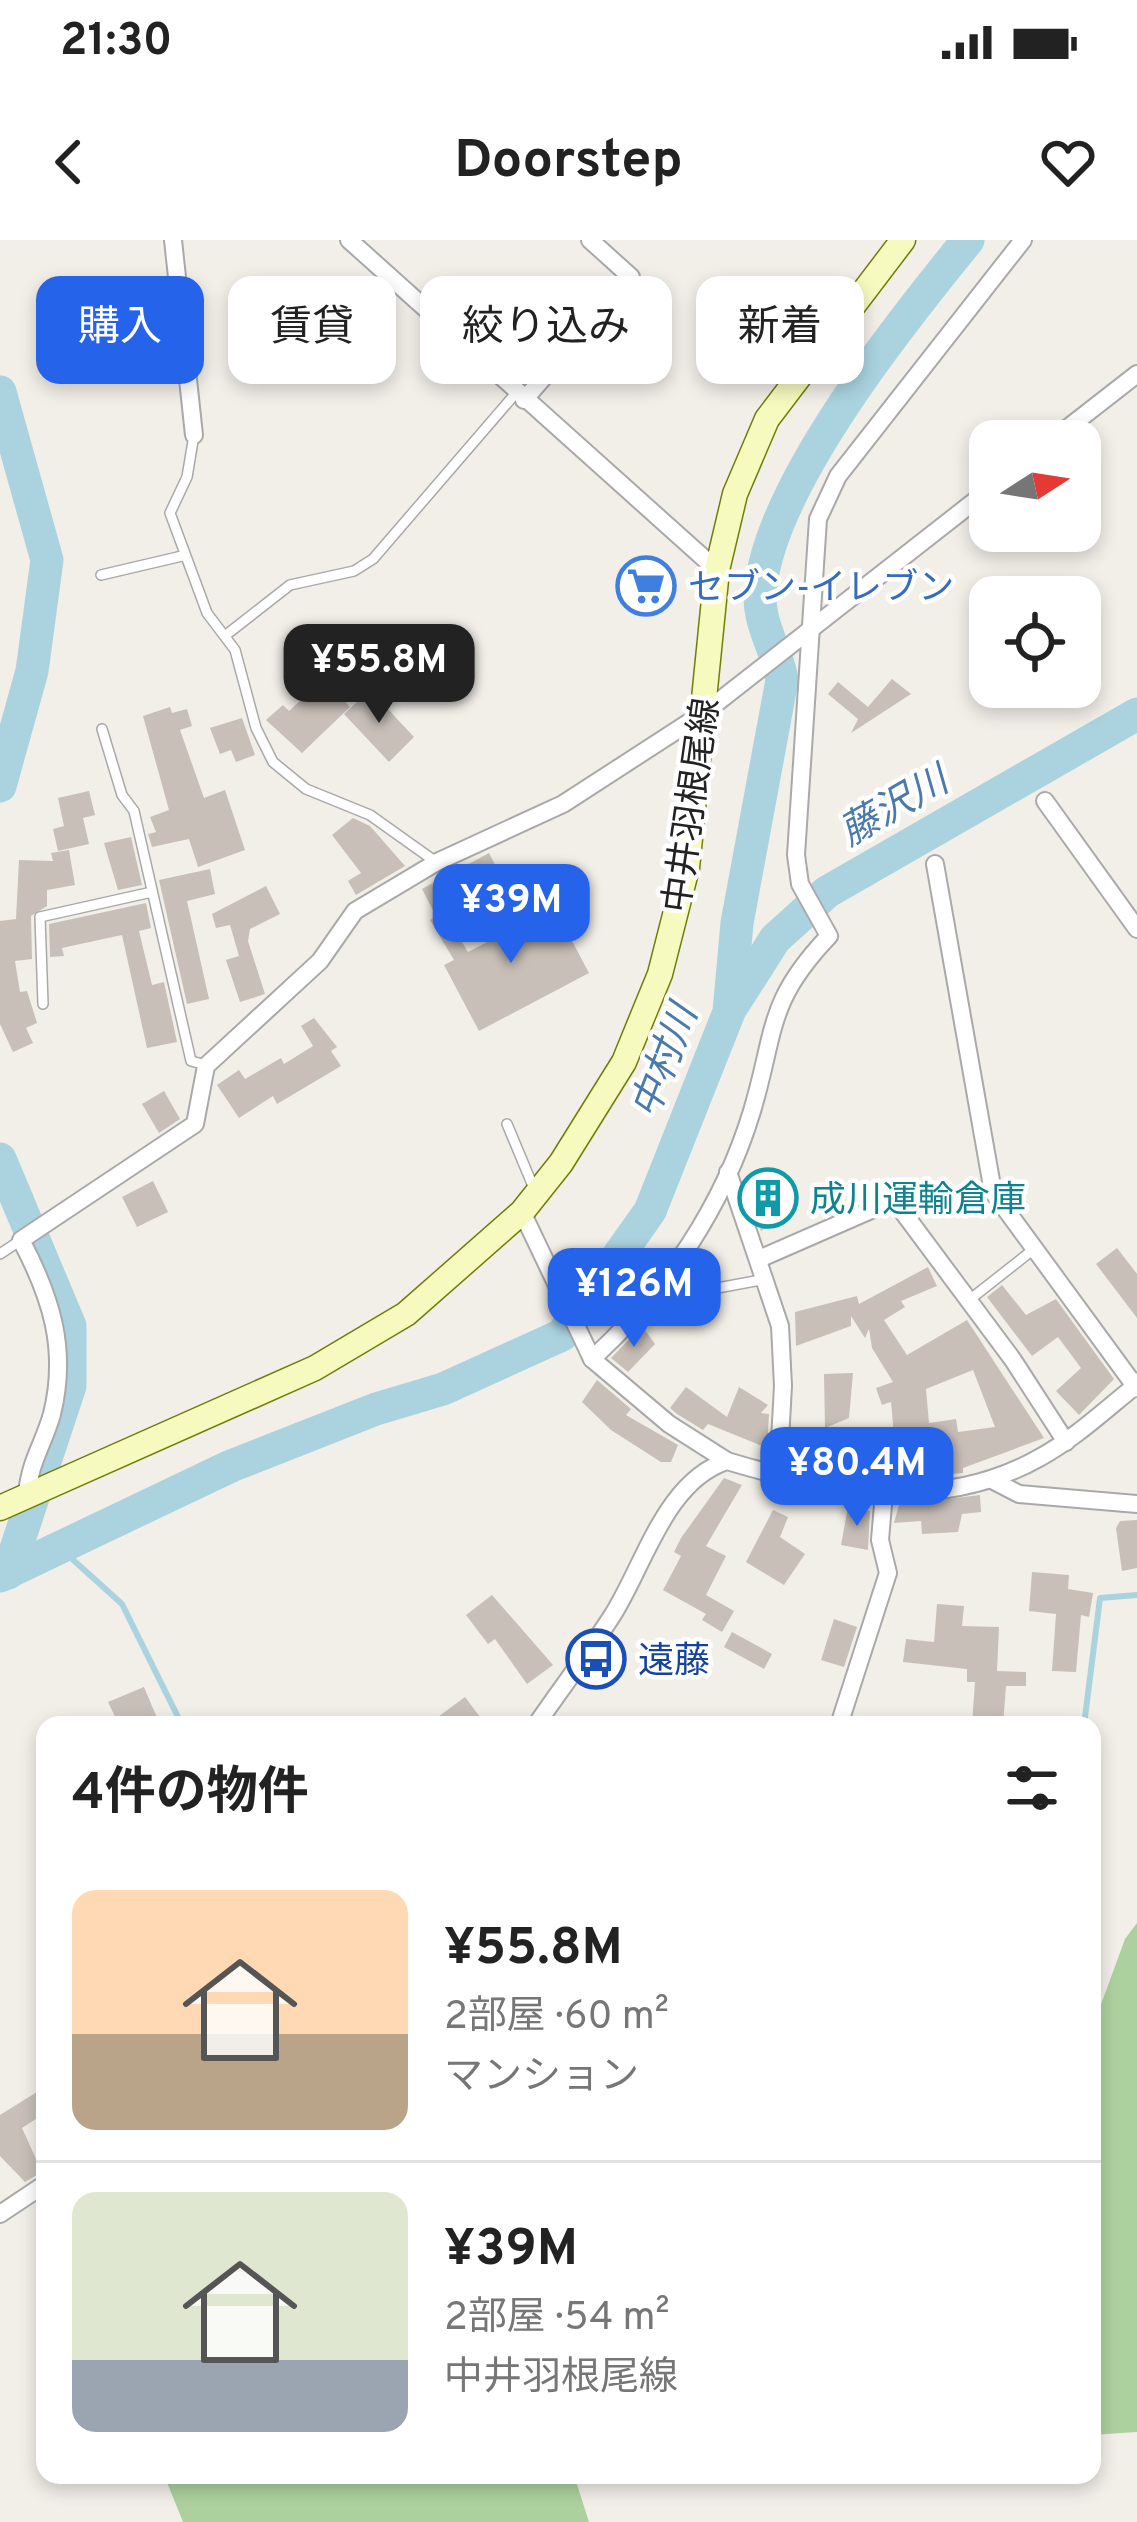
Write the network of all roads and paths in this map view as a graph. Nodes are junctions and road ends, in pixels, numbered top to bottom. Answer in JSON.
{"nodes":[{"id":1,"x":173,"y":240,"type":"edge"},
{"id":2,"x":349,"y":240,"type":"edge"},
{"id":3,"x":590,"y":240,"type":"edge"},
{"id":4,"x":903,"y":240,"type":"edge"},
{"id":5,"x":1022,"y":240,"type":"edge"},
{"id":6,"x":1137,"y":374,"type":"edge"},
{"id":7,"x":520,"y":397,"type":"junction"},
{"id":8,"x":1078,"y":420,"type":"edge"},
{"id":9,"x":194,"y":436,"type":"joint"},
{"id":10,"x":969,"y":505,"type":"edge"},
{"id":11,"x":182,"y":556,"type":"junction"},
{"id":12,"x":717,"y":570,"type":"junction"},
{"id":13,"x":101,"y":575,"type":"dead end"},
{"id":14,"x":807,"y":631,"type":"junction"},
{"id":15,"x":226,"y":635,"type":"junction"},
{"id":16,"x":705,"y":712,"type":"junction"},
{"id":17,"x":102,"y":729,"type":"dead end"},
{"id":18,"x":1045,"y":801,"type":"dead end"},
{"id":19,"x":437,"y":862,"type":"junction"},
{"id":20,"x":935,"y":864,"type":"dead end"},
{"id":21,"x":152,"y":892,"type":"junction"},
{"id":22,"x":1137,"y":929,"type":"edge"},
{"id":23,"x":43,"y":1004,"type":"dead end"},
{"id":24,"x":206,"y":1066,"type":"junction"},
{"id":25,"x":507,"y":1124,"type":"dead end"},
{"id":26,"x":728,"y":1172,"type":"junction"},
{"id":27,"x":529,"y":1203,"type":"junction"},
{"id":28,"x":25,"y":1237,"type":"junction"},
{"id":29,"x":1034,"y":1249,"type":"junction"},
{"id":30,"x":0,"y":1253,"type":"edge"},
{"id":31,"x":759,"y":1259,"type":"junction"},
{"id":32,"x":766,"y":1279,"type":"junction"},
{"id":33,"x":651,"y":1300,"type":"junction"},
{"id":34,"x":968,"y":1301,"type":"junction"},
{"id":35,"x":589,"y":1354,"type":"junction"},
{"id":36,"x":1136,"y":1385,"type":"edge"},
{"id":37,"x":1066,"y":1442,"type":"junction"},
{"id":38,"x":728,"y":1461,"type":"junction"},
{"id":39,"x":778,"y":1476,"type":"junction"},
{"id":40,"x":992,"y":1480,"type":"junction"},
{"id":41,"x":884,"y":1493,"type":"junction"},
{"id":42,"x":27,"y":1495,"type":"junction"},
{"id":43,"x":1137,"y":1504,"type":"edge"},
{"id":44,"x":0,"y":1508,"type":"edge"},
{"id":45,"x":542,"y":1716,"type":"edge"},
{"id":46,"x":841,"y":1716,"type":"edge"},
{"id":47,"x":36,"y":2190,"type":"edge"},
{"id":48,"x":0,"y":2214,"type":"edge"}],
"edges":[{"from":1,"to":9,"type":"street"},
{"from":2,"to":7,"type":"street"},
{"from":3,"to":7,"type":"street"},
{"from":4,"to":12,"type":"main road","name":"中井羽根尾線"},
{"from":5,"to":14,"type":"street"},
{"from":6,"to":8,"type":"street"},
{"from":7,"to":12,"type":"street"},
{"from":7,"to":15,"type":"lane"},
{"from":9,"to":11,"type":"lane"},
{"from":10,"to":14,"type":"street"},
{"from":11,"to":13,"type":"lane"},
{"from":11,"to":15,"type":"lane"},
{"from":12,"to":16,"type":"main road","name":"中井羽根尾線"},
{"from":14,"to":16,"type":"street"},
{"from":14,"to":26,"type":"street"},
{"from":15,"to":19,"type":"lane"},
{"from":16,"to":19,"type":"street"},
{"from":16,"to":27,"type":"main road","name":"中井羽根尾線"},
{"from":17,"to":21,"type":"lane"},
{"from":18,"to":22,"type":"street"},
{"from":19,"to":24,"type":"street"},
{"from":20,"to":29,"type":"street"},
{"from":21,"to":23,"type":"lane"},
{"from":21,"to":24,"type":"lane"},
{"from":24,"to":28,"type":"street"},
{"from":25,"to":27,"type":"lane"},
{"from":26,"to":31,"type":"street"},
{"from":26,"to":33,"type":"street"},
{"from":27,"to":35,"type":"street"},
{"from":27,"to":42,"type":"main road","name":"中井羽根尾線"},
{"from":28,"to":30,"type":"lane"},
{"from":28,"to":42,"type":"street"},
{"from":29,"to":34,"type":"lane"},
{"from":29,"to":36,"type":"street"},
{"from":31,"to":32,"type":"street"},
{"from":31,"to":34,"type":"street"},
{"from":32,"to":33,"type":"lane"},
{"from":32,"to":39,"type":"street"},
{"from":33,"to":35,"type":"street"},
{"from":34,"to":37,"type":"street"},
{"from":35,"to":38,"type":"street"},
{"from":36,"to":37,"type":"street"},
{"from":37,"to":40,"type":"street"},
{"from":38,"to":39,"type":"street"},
{"from":38,"to":45,"type":"street"},
{"from":39,"to":41,"type":"street"},
{"from":40,"to":41,"type":"street"},
{"from":40,"to":43,"type":"street"},
{"from":41,"to":46,"type":"street"},
{"from":42,"to":44,"type":"main road","name":"中井羽根尾線"},
{"from":47,"to":48,"type":"street"}]}
